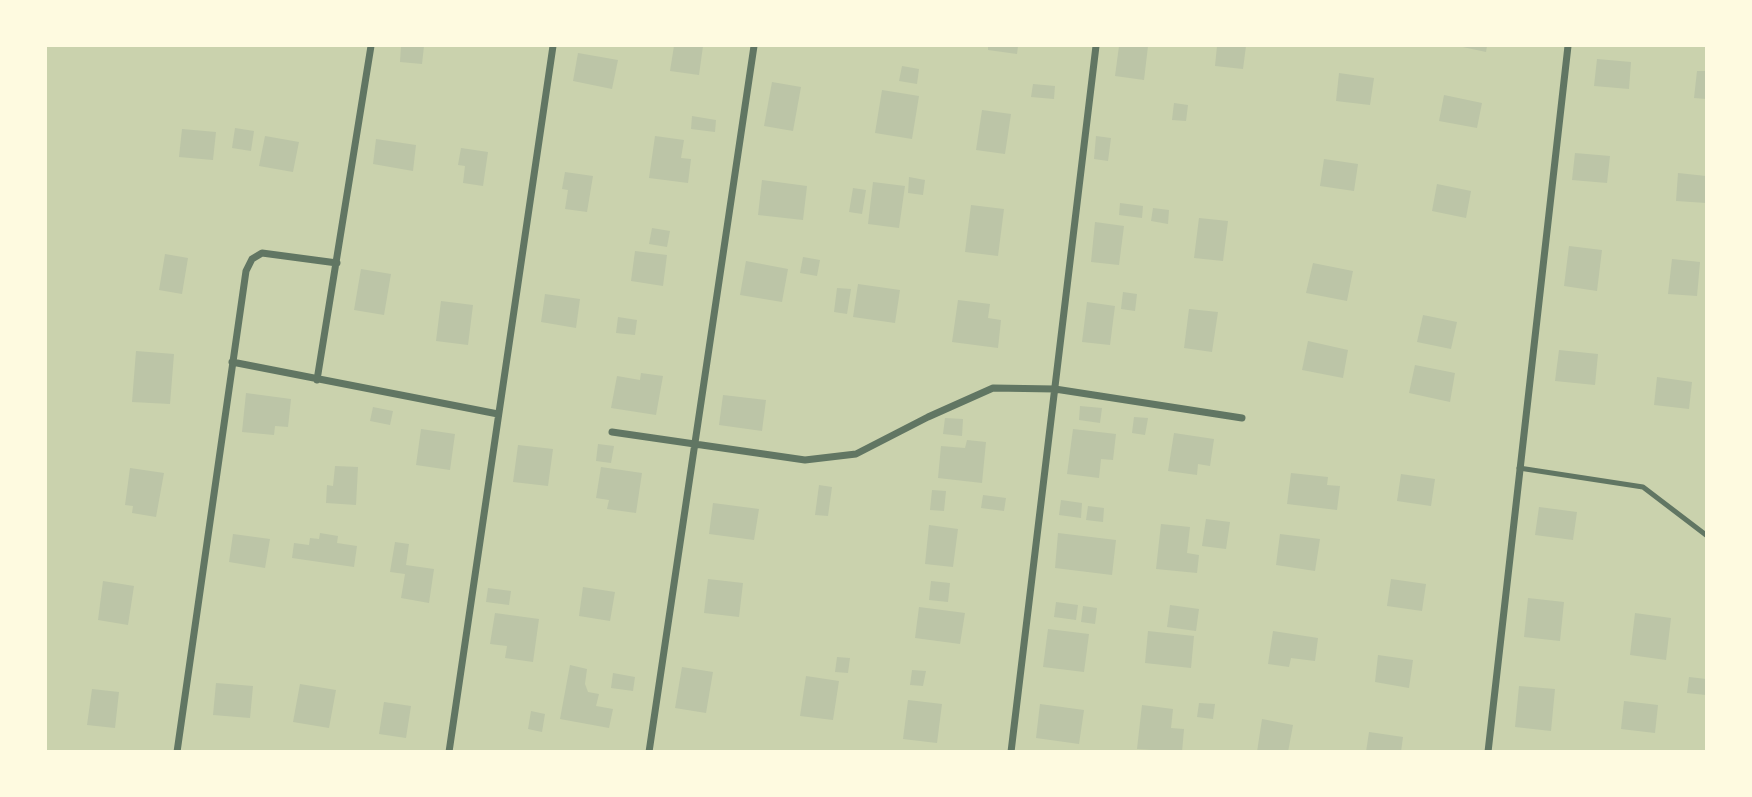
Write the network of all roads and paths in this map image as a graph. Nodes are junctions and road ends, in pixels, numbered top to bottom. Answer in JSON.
{"nodes":[{"id":1,"x":371,"y":46,"type":"edge"},
{"id":2,"x":553,"y":46,"type":"edge"},
{"id":3,"x":754,"y":46,"type":"edge"},
{"id":4,"x":1096,"y":46,"type":"edge"},
{"id":5,"x":1568,"y":46,"type":"edge"},
{"id":6,"x":337,"y":263,"type":"junction"},
{"id":7,"x":232,"y":362,"type":"junction"},
{"id":8,"x":317,"y":380,"type":"junction"},
{"id":9,"x":1055,"y":389,"type":"junction"},
{"id":10,"x":498,"y":414,"type":"junction"},
{"id":11,"x":1242,"y":418,"type":"dead end"},
{"id":12,"x":612,"y":432,"type":"dead end"},
{"id":13,"x":695,"y":444,"type":"junction"},
{"id":14,"x":1519,"y":468,"type":"junction"},
{"id":15,"x":1706,"y":535,"type":"edge"},
{"id":16,"x":177,"y":751,"type":"edge"},
{"id":17,"x":449,"y":751,"type":"edge"},
{"id":18,"x":649,"y":751,"type":"edge"},
{"id":19,"x":1011,"y":751,"type":"edge"},
{"id":20,"x":1488,"y":751,"type":"edge"}],
"edges":[{"from":1,"to":6,"type":"street"},
{"from":2,"to":10,"type":"street"},
{"from":3,"to":13,"type":"street"},
{"from":4,"to":9,"type":"street"},
{"from":5,"to":14,"type":"street"},
{"from":6,"to":7,"type":"street"},
{"from":6,"to":8,"type":"street"},
{"from":7,"to":8,"type":"street"},
{"from":7,"to":16,"type":"street"},
{"from":8,"to":10,"type":"street"},
{"from":9,"to":11,"type":"street"},
{"from":9,"to":13,"type":"street"},
{"from":9,"to":19,"type":"street"},
{"from":10,"to":17,"type":"street"},
{"from":12,"to":13,"type":"street"},
{"from":13,"to":18,"type":"street"},
{"from":14,"to":15,"type":"lane"},
{"from":14,"to":20,"type":"street"}]}
